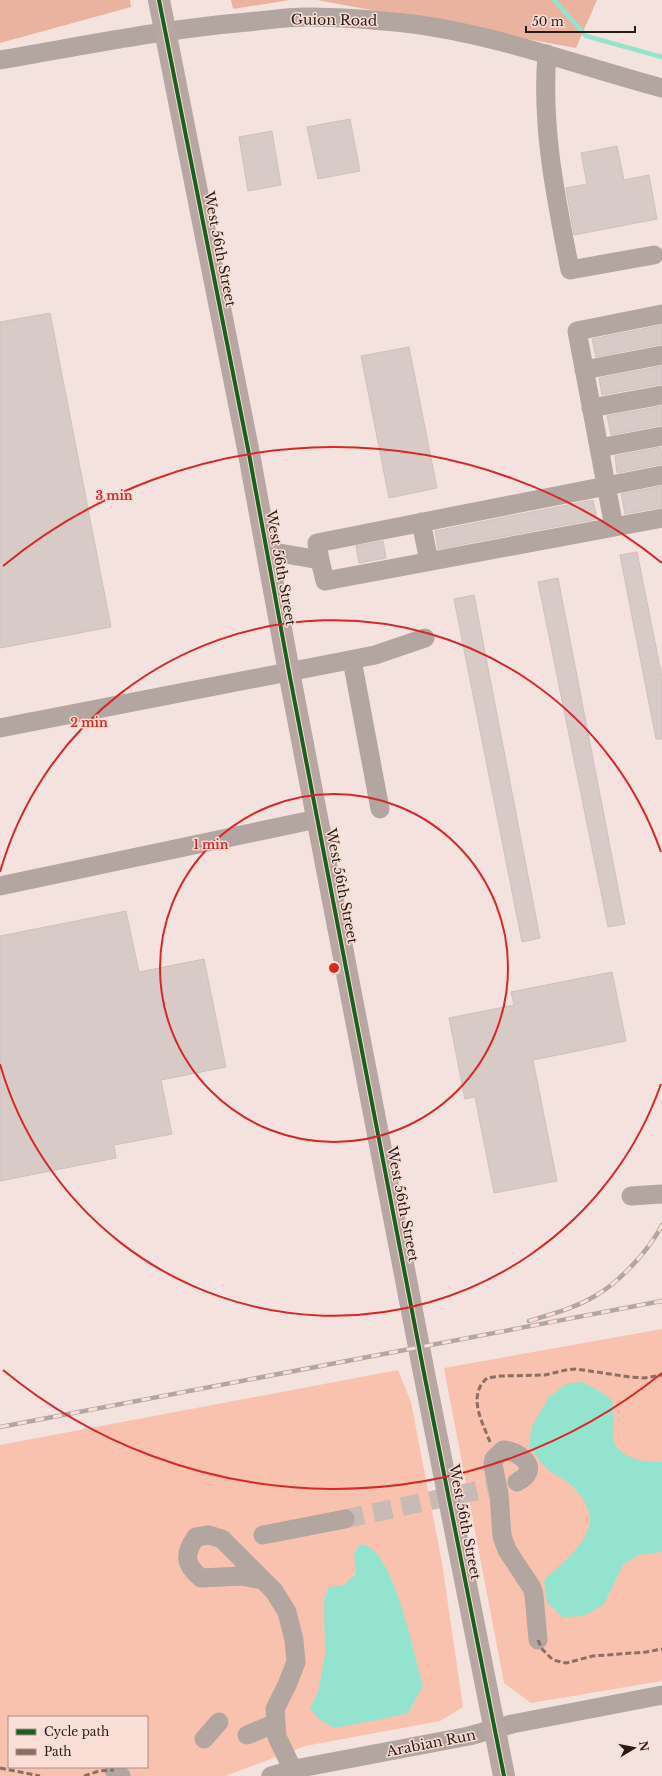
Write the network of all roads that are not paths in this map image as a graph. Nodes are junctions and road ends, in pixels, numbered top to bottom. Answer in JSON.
{"nodes":[{"id":1,"x":159,"y":0,"type":"edge"},
{"id":2,"x":165,"y":31,"type":"junction"},
{"id":3,"x":547,"y":54,"type":"junction"},
{"id":4,"x":0,"y":60,"type":"edge"},
{"id":5,"x":659,"y":87,"type":"edge"},
{"id":6,"x":654,"y":255,"type":"dead end"},
{"id":7,"x":662,"y":314,"type":"edge"},
{"id":8,"x":662,"y":355,"type":"edge"},
{"id":9,"x":584,"y":370,"type":"junction"},
{"id":10,"x":662,"y":395,"type":"edge"},
{"id":11,"x":591,"y":408,"type":"junction"},
{"id":12,"x":662,"y":436,"type":"edge"},
{"id":13,"x":599,"y":448,"type":"junction"},
{"id":14,"x":662,"y":475,"type":"edge"},
{"id":15,"x":606,"y":486,"type":"junction"},
{"id":16,"x":662,"y":518,"type":"edge"},
{"id":17,"x":421,"y":522,"type":"junction"},
{"id":18,"x":614,"y":527,"type":"junction"},
{"id":19,"x":268,"y":551,"type":"junction"},
{"id":20,"x":320,"y":560,"type":"junction"},
{"id":21,"x":429,"y":561,"type":"junction"},
{"id":22,"x":425,"y":638,"type":"dead end"},
{"id":23,"x":352,"y":660,"type":"junction"},
{"id":24,"x":289,"y":672,"type":"junction"},
{"id":25,"x":0,"y":728,"type":"edge"},
{"id":26,"x":380,"y":809,"type":"dead end"},
{"id":27,"x":318,"y":819,"type":"junction"},
{"id":28,"x":0,"y":886,"type":"edge"},
{"id":29,"x":662,"y":1194,"type":"edge"},
{"id":30,"x":631,"y":1196,"type":"dead end"},
{"id":31,"x":517,"y":1482,"type":"tunnel mouth"},
{"id":32,"x":345,"y":1519,"type":"tunnel mouth"},
{"id":33,"x":263,"y":1534,"type":"dead end"},
{"id":34,"x":263,"y":1580,"type":"dead end"},
{"id":35,"x":538,"y":1640,"type":"dead end"},
{"id":36,"x":662,"y":1695,"type":"edge"},
{"id":37,"x":219,"y":1722,"type":"dead end"},
{"id":38,"x":276,"y":1723,"type":"junction"},
{"id":39,"x":495,"y":1729,"type":"junction"},
{"id":40,"x":247,"y":1736,"type":"dead end"},
{"id":41,"x":204,"y":1739,"type":"dead end"},
{"id":42,"x":281,"y":1774,"type":"edge"},
{"id":43,"x":504,"y":1776,"type":"edge"}],
"edges":[{"from":1,"to":2,"type":"main road","name":"West 56th Street"},
{"from":2,"to":3,"type":"street","name":"Guion Road"},
{"from":2,"to":4,"type":"street","name":"Guion Road"},
{"from":2,"to":19,"type":"main road","name":"West 56th Street"},
{"from":3,"to":5,"type":"street","name":"Guion Road"},
{"from":3,"to":6,"type":"street"},
{"from":7,"to":9,"type":"street"},
{"from":8,"to":9,"type":"street"},
{"from":9,"to":11,"type":"street"},
{"from":10,"to":11,"type":"street"},
{"from":11,"to":13,"type":"street"},
{"from":12,"to":13,"type":"street"},
{"from":13,"to":15,"type":"street"},
{"from":14,"to":15,"type":"street"},
{"from":15,"to":17,"type":"street"},
{"from":15,"to":18,"type":"street"},
{"from":16,"to":18,"type":"street"},
{"from":17,"to":20,"type":"street"},
{"from":17,"to":21,"type":"street"},
{"from":18,"to":21,"type":"street"},
{"from":19,"to":20,"type":"street"},
{"from":19,"to":24,"type":"main road","name":"West 56th Street"},
{"from":20,"to":21,"type":"street"},
{"from":22,"to":23,"type":"street"},
{"from":23,"to":24,"type":"street"},
{"from":23,"to":26,"type":"street"},
{"from":24,"to":25,"type":"street"},
{"from":24,"to":27,"type":"main road","name":"West 56th Street"},
{"from":27,"to":28,"type":"street"},
{"from":27,"to":39,"type":"main road","name":"West 56th Street"},
{"from":29,"to":30,"type":"street"},
{"from":31,"to":35,"type":"street"},
{"from":32,"to":33,"type":"street"},
{"from":34,"to":38,"type":"street"},
{"from":36,"to":39,"type":"street","name":"Arabian Run"},
{"from":37,"to":41,"type":"street"},
{"from":38,"to":40,"type":"street"},
{"from":38,"to":42,"type":"street"},
{"from":39,"to":42,"type":"street","name":"Arabian Run"},
{"from":39,"to":43,"type":"main road","name":"West 56th Street"}]}
